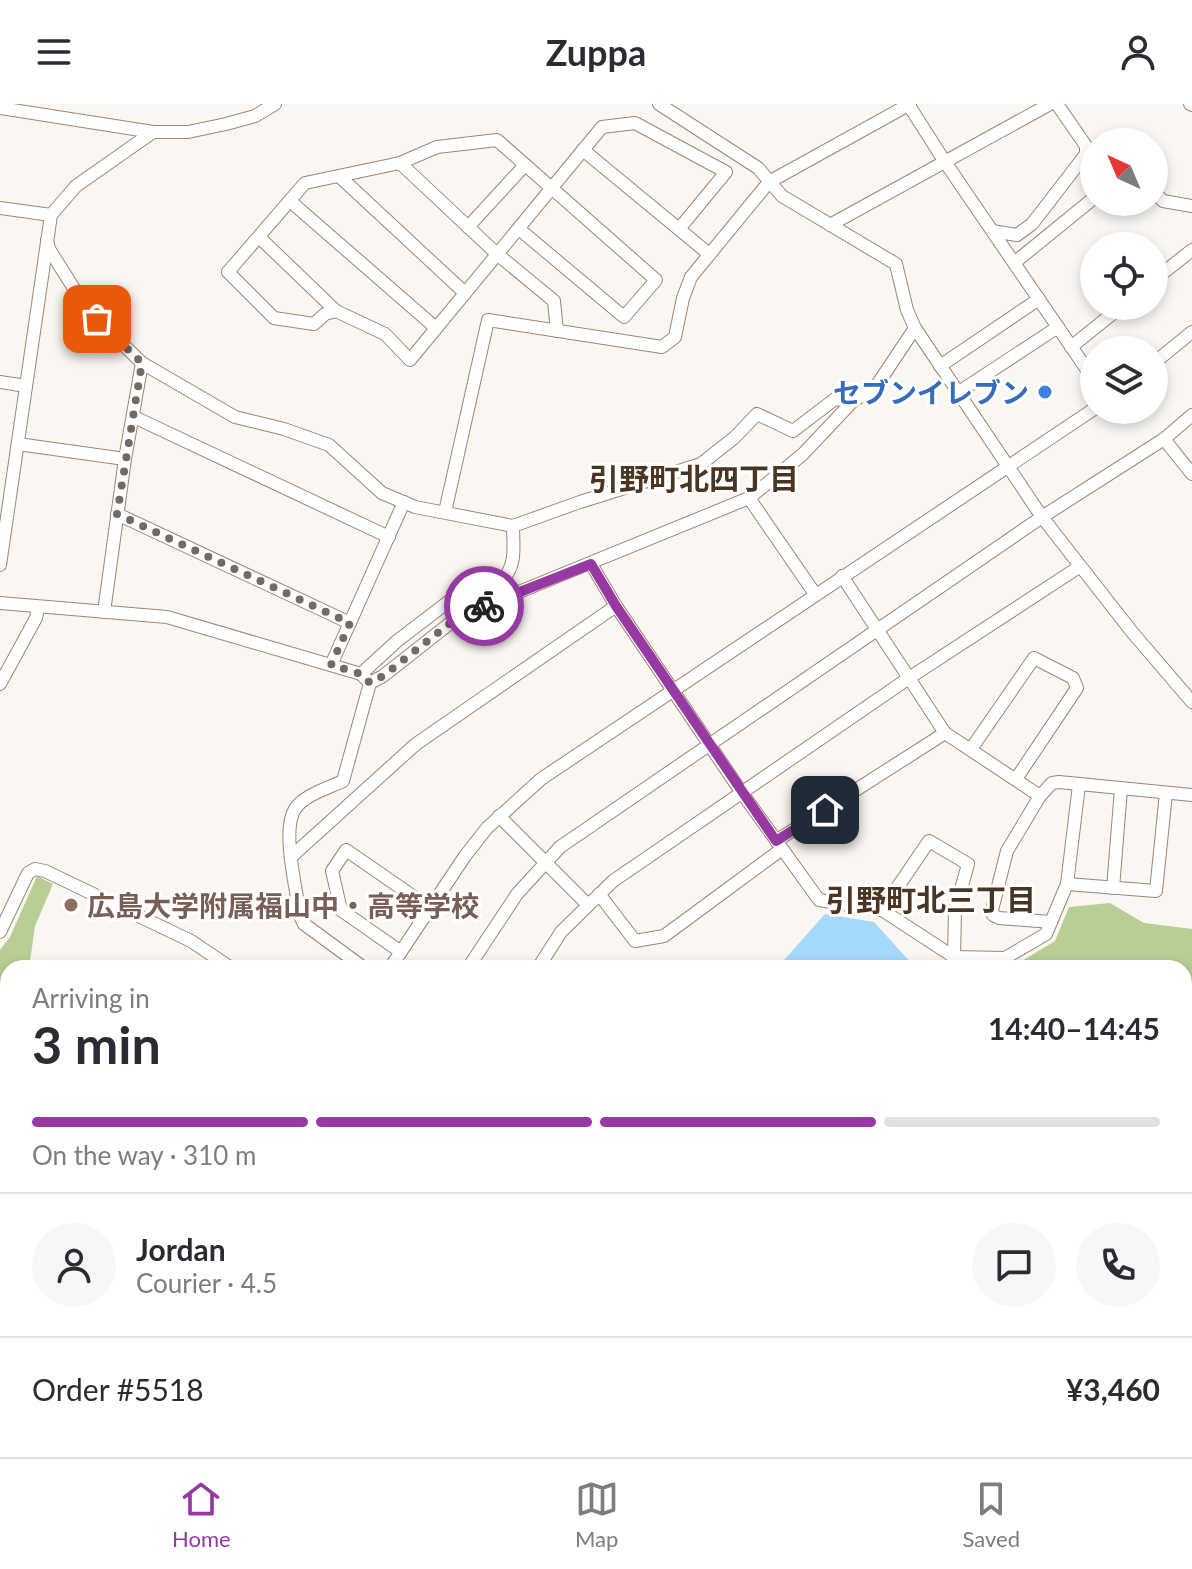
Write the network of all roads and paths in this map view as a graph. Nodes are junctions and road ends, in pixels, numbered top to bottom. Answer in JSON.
{"nodes":[{"id":1,"x":275,"y":104,"type":"edge"},
{"id":2,"x":659,"y":104,"type":"edge"},
{"id":3,"x":909,"y":104,"type":"edge"},
{"id":4,"x":1050,"y":104,"type":"edge"},
{"id":5,"x":1057,"y":104,"type":"edge"},
{"id":6,"x":0,"y":108,"type":"edge"},
{"id":7,"x":153,"y":132,"type":"junction"},
{"id":8,"x":583,"y":150,"type":"junction"},
{"id":9,"x":945,"y":162,"type":"junction"},
{"id":10,"x":400,"y":163,"type":"junction"},
{"id":11,"x":525,"y":165,"type":"junction"},
{"id":12,"x":339,"y":176,"type":"junction"},
{"id":13,"x":769,"y":182,"type":"junction"},
{"id":14,"x":552,"y":188,"type":"junction"},
{"id":15,"x":290,"y":201,"type":"junction"},
{"id":16,"x":1168,"y":202,"type":"edge"},
{"id":17,"x":1192,"y":206,"type":"edge"},
{"id":18,"x":0,"y":208,"type":"edge"},
{"id":19,"x":1080,"y":209,"type":"edge"},
{"id":20,"x":51,"y":215,"type":"junction"},
{"id":21,"x":830,"y":225,"type":"junction"},
{"id":22,"x":468,"y":227,"type":"junction"},
{"id":23,"x":519,"y":229,"type":"junction"},
{"id":24,"x":679,"y":229,"type":"junction"},
{"id":25,"x":992,"y":231,"type":"junction"},
{"id":26,"x":259,"y":237,"type":"junction"},
{"id":27,"x":47,"y":240,"type":"junction"},
{"id":28,"x":1192,"y":250,"type":"edge"},
{"id":29,"x":497,"y":254,"type":"junction"},
{"id":30,"x":709,"y":254,"type":"junction"},
{"id":31,"x":1014,"y":263,"type":"junction"},
{"id":32,"x":1168,"y":269,"type":"edge"},
{"id":33,"x":465,"y":293,"type":"junction"},
{"id":34,"x":1039,"y":299,"type":"junction"},
{"id":35,"x":336,"y":311,"type":"junction"},
{"id":36,"x":1105,"y":320,"type":"edge"},
{"id":37,"x":1058,"y":327,"type":"junction"},
{"id":38,"x":436,"y":328,"type":"junction"},
{"id":39,"x":915,"y":328,"type":"junction"},
{"id":40,"x":557,"y":331,"type":"junction"},
{"id":41,"x":1192,"y":332,"type":"edge"},
{"id":42,"x":1071,"y":347,"type":"junction"},
{"id":43,"x":1168,"y":352,"type":"edge"},
{"id":44,"x":1080,"y":360,"type":"edge"},
{"id":45,"x":142,"y":363,"type":"junction"},
{"id":46,"x":940,"y":366,"type":"junction"},
{"id":47,"x":0,"y":382,"type":"edge"},
{"id":48,"x":26,"y":386,"type":"junction"},
{"id":49,"x":959,"y":392,"type":"junction"},
{"id":50,"x":853,"y":401,"type":"junction"},
{"id":51,"x":1192,"y":415,"type":"edge"},
{"id":52,"x":134,"y":417,"type":"junction"},
{"id":53,"x":1080,"y":418,"type":"edge"},
{"id":54,"x":1164,"y":439,"type":"junction"},
{"id":55,"x":18,"y":444,"type":"junction"},
{"id":56,"x":125,"y":459,"type":"junction"},
{"id":57,"x":1008,"y":465,"type":"junction"},
{"id":58,"x":1192,"y":474,"type":"edge"},
{"id":59,"x":749,"y":498,"type":"junction"},
{"id":60,"x":404,"y":502,"type":"junction"},
{"id":61,"x":445,"y":512,"type":"junction"},
{"id":62,"x":117,"y":514,"type":"junction"},
{"id":63,"x":1042,"y":517,"type":"junction"},
{"id":64,"x":513,"y":526,"type":"junction"},
{"id":65,"x":389,"y":537,"type":"junction"},
{"id":66,"x":591,"y":564,"type":"junction"},
{"id":67,"x":0,"y":565,"type":"edge"},
{"id":68,"x":1079,"y":567,"type":"junction"},
{"id":69,"x":842,"y":576,"type":"junction"},
{"id":70,"x":815,"y":594,"type":"junction"},
{"id":71,"x":0,"y":603,"type":"edge"},
{"id":72,"x":616,"y":606,"type":"junction"},
{"id":73,"x":38,"y":608,"type":"junction"},
{"id":74,"x":104,"y":612,"type":"junction"},
{"id":75,"x":350,"y":623,"type":"junction"},
{"id":76,"x":877,"y":630,"type":"junction"},
{"id":77,"x":331,"y":665,"type":"junction"},
{"id":78,"x":909,"y":678,"type":"junction"},
{"id":79,"x":365,"y":679,"type":"junction"},
{"id":80,"x":0,"y":684,"type":"edge"},
{"id":81,"x":674,"y":691,"type":"junction"},
{"id":82,"x":1192,"y":702,"type":"edge"},
{"id":83,"x":945,"y":733,"type":"junction"},
{"id":84,"x":710,"y":745,"type":"junction"},
{"id":85,"x":971,"y":749,"type":"junction"},
{"id":86,"x":1016,"y":779,"type":"junction"},
{"id":87,"x":1079,"y":785,"type":"junction"},
{"id":88,"x":1121,"y":789,"type":"junction"},
{"id":89,"x":742,"y":793,"type":"junction"},
{"id":90,"x":1166,"y":793,"type":"junction"},
{"id":91,"x":1192,"y":795,"type":"edge"},
{"id":92,"x":1040,"y":796,"type":"junction"},
{"id":93,"x":499,"y":816,"type":"junction"},
{"id":94,"x":779,"y":845,"type":"junction"},
{"id":95,"x":292,"y":856,"type":"junction"},
{"id":96,"x":546,"y":861,"type":"junction"},
{"id":97,"x":1067,"y":884,"type":"junction"},
{"id":98,"x":1113,"y":888,"type":"junction"},
{"id":99,"x":599,"y":894,"type":"junction"},
{"id":100,"x":587,"y":904,"type":"junction"},
{"id":101,"x":430,"y":908,"type":"junction"},
{"id":102,"x":882,"y":910,"type":"junction"},
{"id":103,"x":1051,"y":922,"type":"junction"},
{"id":104,"x":0,"y":932,"type":"edge"},
{"id":105,"x":401,"y":952,"type":"junction"},
{"id":106,"x":954,"y":957,"type":"junction"},
{"id":107,"x":219,"y":960,"type":"edge"},
{"id":108,"x":353,"y":960,"type":"edge"},
{"id":109,"x":396,"y":960,"type":"edge"},
{"id":110,"x":473,"y":960,"type":"edge"},
{"id":111,"x":543,"y":960,"type":"edge"}],
"edges":[{"from":1,"to":7,"type":"street"},
{"from":2,"to":13,"type":"street"},
{"from":3,"to":9,"type":"street"},
{"from":3,"to":13,"type":"street"},
{"from":4,"to":9,"type":"street"},
{"from":5,"to":25,"type":"street"},
{"from":6,"to":7,"type":"street"},
{"from":7,"to":20,"type":"street"},
{"from":8,"to":14,"type":"street"},
{"from":8,"to":24,"type":"street"},
{"from":8,"to":24,"type":"street"},
{"from":9,"to":21,"type":"street"},
{"from":9,"to":25,"type":"street"},
{"from":10,"to":11,"type":"street"},
{"from":10,"to":12,"type":"street"},
{"from":10,"to":22,"type":"street"},
{"from":11,"to":14,"type":"street"},
{"from":11,"to":22,"type":"street"},
{"from":12,"to":15,"type":"street"},
{"from":12,"to":33,"type":"street"},
{"from":13,"to":21,"type":"street"},
{"from":13,"to":30,"type":"street"},
{"from":14,"to":23,"type":"street"},
{"from":14,"to":23,"type":"street"},
{"from":15,"to":26,"type":"street"},
{"from":15,"to":38,"type":"street"},
{"from":16,"to":17,"type":"street"},
{"from":18,"to":20,"type":"street"},
{"from":19,"to":31,"type":"street"},
{"from":20,"to":27,"type":"street"},
{"from":21,"to":39,"type":"street"},
{"from":22,"to":29,"type":"street"},
{"from":23,"to":29,"type":"street"},
{"from":24,"to":30,"type":"street"},
{"from":25,"to":31,"type":"street"},
{"from":26,"to":35,"type":"street"},
{"from":26,"to":35,"type":"street"},
{"from":27,"to":45,"type":"street"},
{"from":27,"to":48,"type":"street"},
{"from":28,"to":32,"type":"street"},
{"from":29,"to":33,"type":"street"},
{"from":29,"to":40,"type":"street"},
{"from":30,"to":40,"type":"street"},
{"from":31,"to":34,"type":"street"},
{"from":33,"to":38,"type":"street"},
{"from":34,"to":37,"type":"street"},
{"from":34,"to":46,"type":"street"},
{"from":35,"to":38,"type":"street"},
{"from":36,"to":42,"type":"street"},
{"from":37,"to":42,"type":"street"},
{"from":37,"to":49,"type":"street"},
{"from":39,"to":46,"type":"street"},
{"from":39,"to":50,"type":"street"},
{"from":40,"to":61,"type":"street"},
{"from":41,"to":43,"type":"street"},
{"from":42,"to":44,"type":"street"},
{"from":45,"to":52,"type":"street"},
{"from":45,"to":60,"type":"street"},
{"from":46,"to":49,"type":"street"},
{"from":47,"to":48,"type":"street"},
{"from":48,"to":55,"type":"street"},
{"from":49,"to":57,"type":"street"},
{"from":50,"to":59,"type":"street"},
{"from":50,"to":64,"type":"street"},
{"from":51,"to":54,"type":"street"},
{"from":52,"to":56,"type":"street"},
{"from":52,"to":65,"type":"street"},
{"from":53,"to":57,"type":"street"},
{"from":54,"to":58,"type":"street"},
{"from":54,"to":63,"type":"street"},
{"from":55,"to":56,"type":"street"},
{"from":55,"to":67,"type":"street"},
{"from":56,"to":62,"type":"street"},
{"from":57,"to":63,"type":"street"},
{"from":57,"to":69,"type":"street"},
{"from":59,"to":66,"type":"street"},
{"from":59,"to":70,"type":"street"},
{"from":60,"to":61,"type":"street"},
{"from":60,"to":65,"type":"street"},
{"from":61,"to":64,"type":"street"},
{"from":62,"to":74,"type":"street"},
{"from":62,"to":75,"type":"street"},
{"from":63,"to":68,"type":"street"},
{"from":63,"to":76,"type":"street"},
{"from":64,"to":79,"type":"street"},
{"from":65,"to":75,"type":"street"},
{"from":66,"to":72,"type":"street"},
{"from":66,"to":79,"type":"street"},
{"from":68,"to":78,"type":"street"},
{"from":68,"to":82,"type":"street"},
{"from":69,"to":70,"type":"street"},
{"from":69,"to":76,"type":"street"},
{"from":70,"to":81,"type":"street"},
{"from":71,"to":73,"type":"street"},
{"from":72,"to":81,"type":"street"},
{"from":72,"to":95,"type":"street"},
{"from":73,"to":74,"type":"street"},
{"from":73,"to":80,"type":"street"},
{"from":74,"to":77,"type":"street"},
{"from":75,"to":77,"type":"street"},
{"from":76,"to":78,"type":"street"},
{"from":76,"to":84,"type":"street"},
{"from":77,"to":79,"type":"street"},
{"from":78,"to":83,"type":"street"},
{"from":78,"to":89,"type":"street"},
{"from":79,"to":95,"type":"street"},
{"from":81,"to":84,"type":"street"},
{"from":81,"to":93,"type":"street"},
{"from":83,"to":85,"type":"street"},
{"from":83,"to":94,"type":"street"},
{"from":84,"to":89,"type":"street"},
{"from":84,"to":96,"type":"street"},
{"from":85,"to":86,"type":"street"},
{"from":85,"to":86,"type":"street"},
{"from":86,"to":92,"type":"street"},
{"from":87,"to":88,"type":"street"},
{"from":87,"to":92,"type":"street"},
{"from":87,"to":97,"type":"street"},
{"from":88,"to":90,"type":"street"},
{"from":88,"to":98,"type":"street"},
{"from":89,"to":94,"type":"street"},
{"from":89,"to":99,"type":"street"},
{"from":90,"to":91,"type":"street"},
{"from":90,"to":98,"type":"street"},
{"from":92,"to":103,"type":"street"},
{"from":93,"to":96,"type":"street"},
{"from":93,"to":101,"type":"street"},
{"from":94,"to":99,"type":"street"},
{"from":94,"to":102,"type":"street"},
{"from":95,"to":108,"type":"street"},
{"from":96,"to":100,"type":"street"},
{"from":96,"to":110,"type":"street"},
{"from":97,"to":98,"type":"street"},
{"from":97,"to":103,"type":"street"},
{"from":99,"to":100,"type":"street"},
{"from":100,"to":111,"type":"street"},
{"from":101,"to":105,"type":"street"},
{"from":101,"to":105,"type":"street"},
{"from":102,"to":106,"type":"street"},
{"from":102,"to":106,"type":"street"},
{"from":103,"to":106,"type":"street"},
{"from":104,"to":107,"type":"street"},
{"from":105,"to":109,"type":"street"}]}
